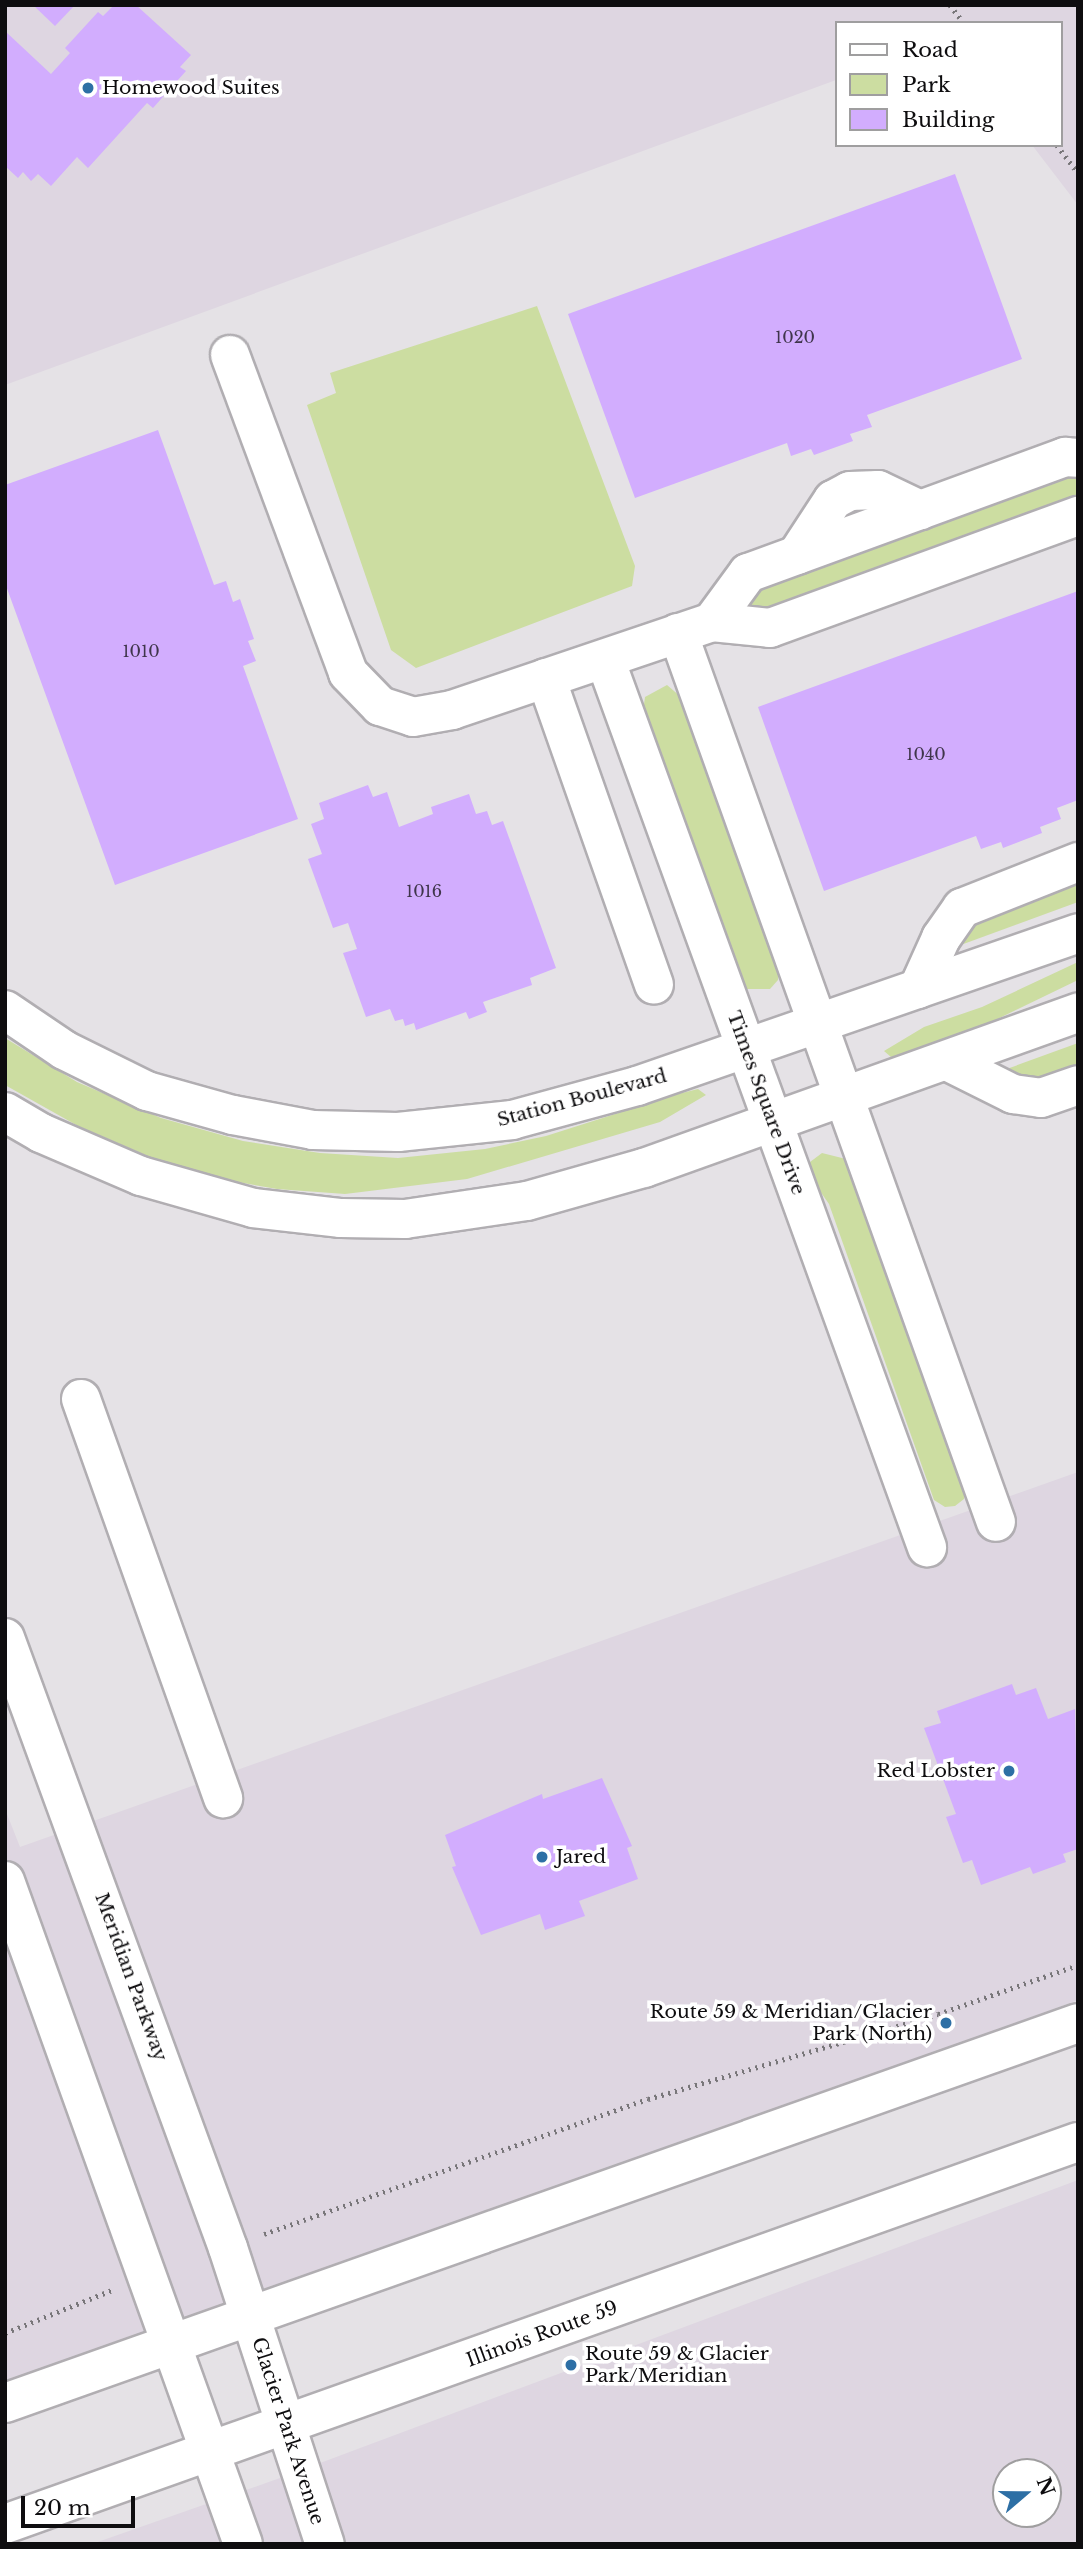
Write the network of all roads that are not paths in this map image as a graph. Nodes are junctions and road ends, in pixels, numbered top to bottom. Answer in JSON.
{"nodes":[{"id":1,"x":230,"y":355,"type":"dead end"},
{"id":2,"x":1078,"y":458,"type":"edge"},
{"id":3,"x":1078,"y":516,"type":"edge"},
{"id":4,"x":695,"y":628,"type":"junction"},
{"id":5,"x":605,"y":659,"type":"junction"},
{"id":6,"x":546,"y":678,"type":"junction"},
{"id":7,"x":1078,"y":862,"type":"edge"},
{"id":8,"x":1078,"y":933,"type":"edge"},
{"id":9,"x":654,"y":985,"type":"dead end"},
{"id":10,"x":918,"y":989,"type":"junction"},
{"id":11,"x":5,"y":1010,"type":"edge"},
{"id":12,"x":1078,"y":1013,"type":"edge"},
{"id":13,"x":820,"y":1023,"type":"junction"},
{"id":14,"x":747,"y":1049,"type":"junction"},
{"id":15,"x":947,"y":1061,"type":"junction"},
{"id":16,"x":1078,"y":1085,"type":"edge"},
{"id":17,"x":847,"y":1097,"type":"junction"},
{"id":18,"x":5,"y":1112,"type":"edge"},
{"id":19,"x":774,"y":1122,"type":"junction"},
{"id":20,"x":81,"y":1399,"type":"dead end"},
{"id":21,"x":996,"y":1522,"type":"dead end"},
{"id":22,"x":927,"y":1547,"type":"dead end"},
{"id":23,"x":5,"y":1639,"type":"edge"},
{"id":24,"x":223,"y":1798,"type":"dead end"},
{"id":25,"x":5,"y":1881,"type":"edge"},
{"id":26,"x":1078,"y":2023,"type":"edge"},
{"id":27,"x":1078,"y":2141,"type":"edge"},
{"id":28,"x":252,"y":2318,"type":"junction"},
{"id":29,"x":174,"y":2344,"type":"junction"},
{"id":30,"x":5,"y":2403,"type":"edge"},
{"id":31,"x":285,"y":2424,"type":"junction"},
{"id":32,"x":212,"y":2452,"type":"junction"},
{"id":33,"x":5,"y":2524,"type":"edge"},
{"id":34,"x":243,"y":2544,"type":"edge"},
{"id":35,"x":325,"y":2544,"type":"edge"}],
"edges":[{"from":1,"to":6,"type":"street"},
{"from":2,"to":4,"type":"street"},
{"from":3,"to":4,"type":"street"},
{"from":4,"to":5,"type":"street"},
{"from":4,"to":13,"type":"street"},
{"from":5,"to":6,"type":"street"},
{"from":5,"to":14,"type":"street","name":"Times Square Drive"},
{"from":6,"to":9,"type":"street"},
{"from":7,"to":10,"type":"street"},
{"from":8,"to":10,"type":"street","name":"Station Boulevard"},
{"from":10,"to":13,"type":"street","name":"Station Boulevard"},
{"from":11,"to":14,"type":"street","name":"Station Boulevard"},
{"from":12,"to":15,"type":"street"},
{"from":13,"to":14,"type":"street","name":"Station Boulevard"},
{"from":13,"to":17,"type":"street"},
{"from":14,"to":19,"type":"street","name":"Times Square Drive"},
{"from":15,"to":16,"type":"street"},
{"from":15,"to":17,"type":"street"},
{"from":17,"to":19,"type":"street"},
{"from":17,"to":21,"type":"street"},
{"from":18,"to":19,"type":"street"},
{"from":19,"to":22,"type":"street","name":"Times Square Drive"},
{"from":20,"to":24,"type":"street"},
{"from":23,"to":28,"type":"street","name":"Meridian Parkway"},
{"from":25,"to":29,"type":"street"},
{"from":26,"to":28,"type":"street"},
{"from":27,"to":31,"type":"street","name":"Illinois Route 59"},
{"from":28,"to":29,"type":"street"},
{"from":28,"to":31,"type":"street","name":"Glacier Park Avenue"},
{"from":29,"to":30,"type":"street"},
{"from":29,"to":32,"type":"street"},
{"from":31,"to":32,"type":"street","name":"Illinois Route 59"},
{"from":31,"to":35,"type":"street","name":"Glacier Park Avenue"},
{"from":32,"to":33,"type":"street","name":"Illinois Route 59"},
{"from":32,"to":34,"type":"street"}]}
